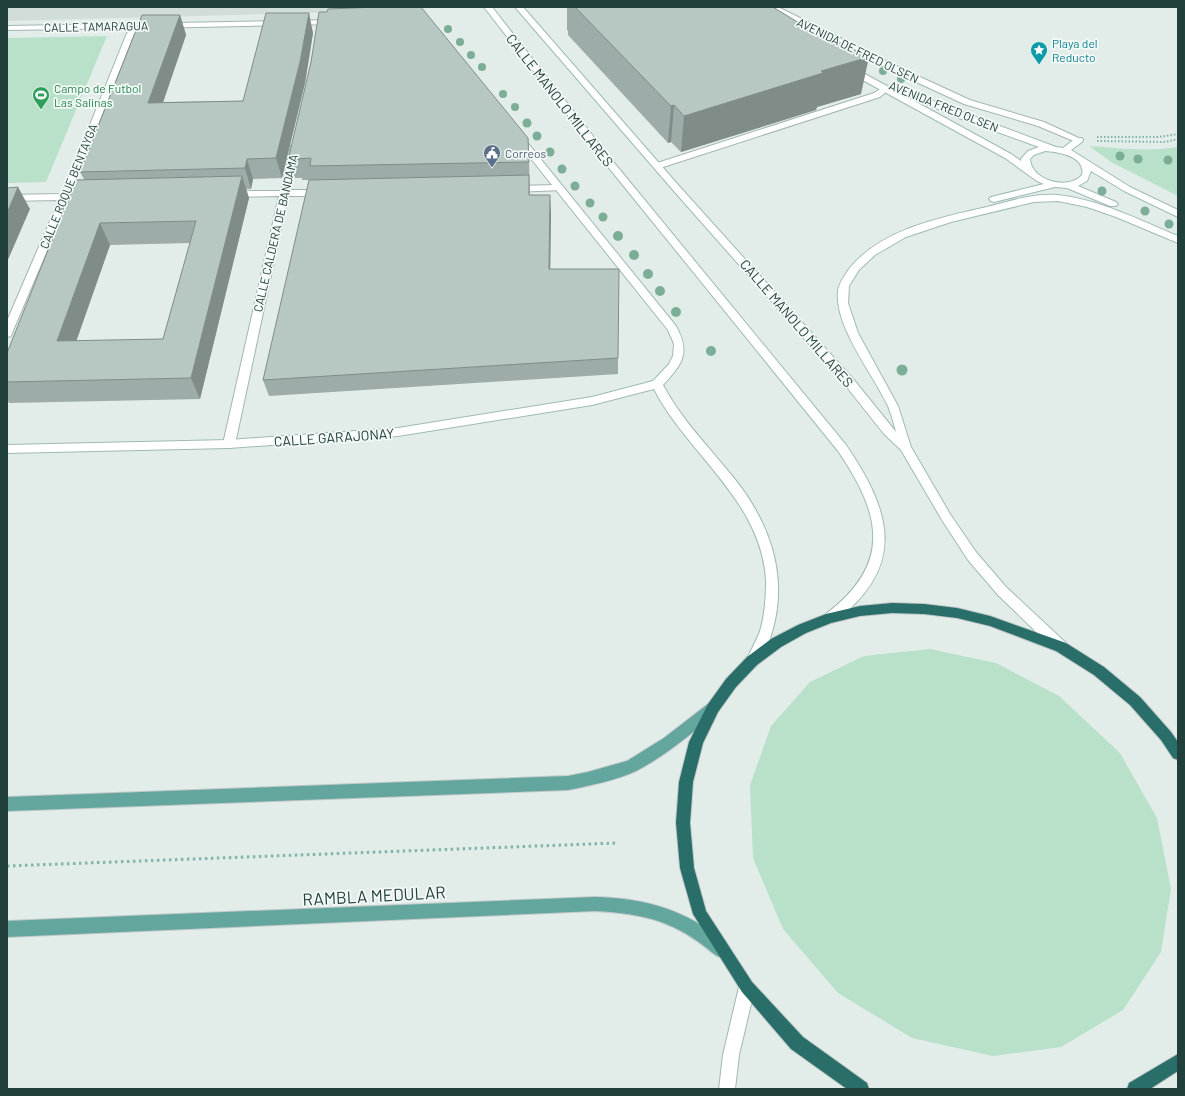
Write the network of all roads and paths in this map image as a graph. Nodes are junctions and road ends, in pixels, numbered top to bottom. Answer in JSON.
{"nodes":[{"id":1,"x":488,"y":7,"type":"edge"},
{"id":2,"x":519,"y":7,"type":"edge"},
{"id":3,"x":772,"y":7,"type":"edge"},
{"id":4,"x":343,"y":22,"type":"edge"},
{"id":5,"x":146,"y":25,"type":"junction"},
{"id":6,"x":7,"y":28,"type":"edge"},
{"id":7,"x":885,"y":89,"type":"junction"},
{"id":8,"x":514,"y":132,"type":"edge"},
{"id":9,"x":1178,"y":134,"type":"edge"},
{"id":10,"x":298,"y":135,"type":"edge"},
{"id":11,"x":1079,"y":140,"type":"junction"},
{"id":12,"x":1178,"y":140,"type":"edge"},
{"id":13,"x":1094,"y":142,"type":"dead end"},
{"id":14,"x":1054,"y":149,"type":"junction"},
{"id":15,"x":1065,"y":151,"type":"junction"},
{"id":16,"x":1083,"y":162,"type":"junction"},
{"id":17,"x":657,"y":166,"type":"junction"},
{"id":18,"x":1027,"y":170,"type":"junction"},
{"id":19,"x":1053,"y":184,"type":"junction"},
{"id":20,"x":1070,"y":186,"type":"junction"},
{"id":21,"x":559,"y":188,"type":"junction"},
{"id":22,"x":504,"y":189,"type":"edge"},
{"id":23,"x":331,"y":193,"type":"edge"},
{"id":24,"x":284,"y":194,"type":"junction"},
{"id":25,"x":221,"y":195,"type":"edge"},
{"id":26,"x":96,"y":196,"type":"edge"},
{"id":27,"x":64,"y":197,"type":"junction"},
{"id":28,"x":7,"y":198,"type":"edge"},
{"id":29,"x":1178,"y":214,"type":"edge"},
{"id":30,"x":958,"y":216,"type":"junction"},
{"id":31,"x":1178,"y":239,"type":"edge"},
{"id":32,"x":7,"y":332,"type":"edge"},
{"id":33,"x":657,"y":384,"type":"junction"},
{"id":34,"x":229,"y":444,"type":"junction"},
{"id":35,"x":905,"y":447,"type":"junction"},
{"id":36,"x":7,"y":449,"type":"edge"},
{"id":37,"x":830,"y":618,"type":"junction"},
{"id":38,"x":1061,"y":647,"type":"junction"},
{"id":39,"x":752,"y":661,"type":"junction"},
{"id":40,"x":713,"y":708,"type":"junction"},
{"id":41,"x":1178,"y":754,"type":"edge"},
{"id":42,"x":7,"y":804,"type":"edge"},
{"id":43,"x":617,"y":843,"type":"dead end"},
{"id":44,"x":7,"y":866,"type":"edge"},
{"id":45,"x":7,"y":929,"type":"edge"},
{"id":46,"x":728,"y":957,"type":"junction"},
{"id":47,"x":747,"y":987,"type":"junction"},
{"id":48,"x":1178,"y":1062,"type":"edge"},
{"id":49,"x":727,"y":1089,"type":"edge"},
{"id":50,"x":859,"y":1089,"type":"edge"},
{"id":51,"x":1135,"y":1089,"type":"edge"}],
"edges":[{"from":1,"to":37,"type":"street","name":"CALLE MANOLO MILLARES"},
{"from":2,"to":17,"type":"street","name":"CALLE MANOLO MILLARES"},
{"from":3,"to":11,"type":"street","name":"AVENIDA DE FRED OLSEN"},
{"from":4,"to":5,"type":"street","name":"CALLE TAMARAGUA"},
{"from":5,"to":6,"type":"street","name":"CALLE TAMARAGUA"},
{"from":5,"to":27,"type":"street","name":"CALLE ROQUE BENTAYGA"},
{"from":7,"to":14,"type":"street","name":"AVENIDA FRED OLSEN"},
{"from":7,"to":17,"type":"street"},
{"from":7,"to":18,"type":"street","name":"AVENIDA FRED OLSEN"},
{"from":8,"to":21,"type":"street"},
{"from":9,"to":11,"type":"path"},
{"from":10,"to":24,"type":"street","name":"CALLE CALDERA DE BANDAMA"},
{"from":11,"to":15,"type":"street"},
{"from":12,"to":13,"type":"path"},
{"from":14,"to":15,"type":"street"},
{"from":14,"to":18,"type":"street"},
{"from":15,"to":16,"type":"street"},
{"from":16,"to":20,"type":"street"},
{"from":16,"to":29,"type":"street"},
{"from":17,"to":35,"type":"street","name":"CALLE MANOLO MILLARES"},
{"from":18,"to":19,"type":"street"},
{"from":19,"to":20,"type":"street"},
{"from":19,"to":30,"type":"street"},
{"from":20,"to":31,"type":"street"},
{"from":21,"to":22,"type":"street"},
{"from":21,"to":33,"type":"street"},
{"from":23,"to":24,"type":"street"},
{"from":24,"to":25,"type":"street"},
{"from":24,"to":34,"type":"street","name":"CALLE CALDERA DE BANDAMA"},
{"from":26,"to":27,"type":"street"},
{"from":27,"to":28,"type":"street"},
{"from":27,"to":32,"type":"street","name":"CALLE ROQUE BENTAYGA"},
{"from":30,"to":31,"type":"street"},
{"from":30,"to":35,"type":"street"},
{"from":33,"to":34,"type":"street","name":"CALLE GARAJONAY"},
{"from":33,"to":39,"type":"street"},
{"from":34,"to":36,"type":"street","name":"CALLE GARAJONAY"},
{"from":35,"to":38,"type":"street","name":"CALLE MANOLO MILLARES"},
{"from":37,"to":38,"type":"highway"},
{"from":37,"to":39,"type":"highway"},
{"from":38,"to":41,"type":"highway"},
{"from":39,"to":40,"type":"highway"},
{"from":40,"to":42,"type":"main road"},
{"from":40,"to":46,"type":"highway"},
{"from":43,"to":44,"type":"path"},
{"from":45,"to":46,"type":"main road","name":"RAMBLA MEDULAR"},
{"from":46,"to":47,"type":"highway"},
{"from":47,"to":49,"type":"street"},
{"from":47,"to":50,"type":"highway"},
{"from":48,"to":51,"type":"highway"}]}
